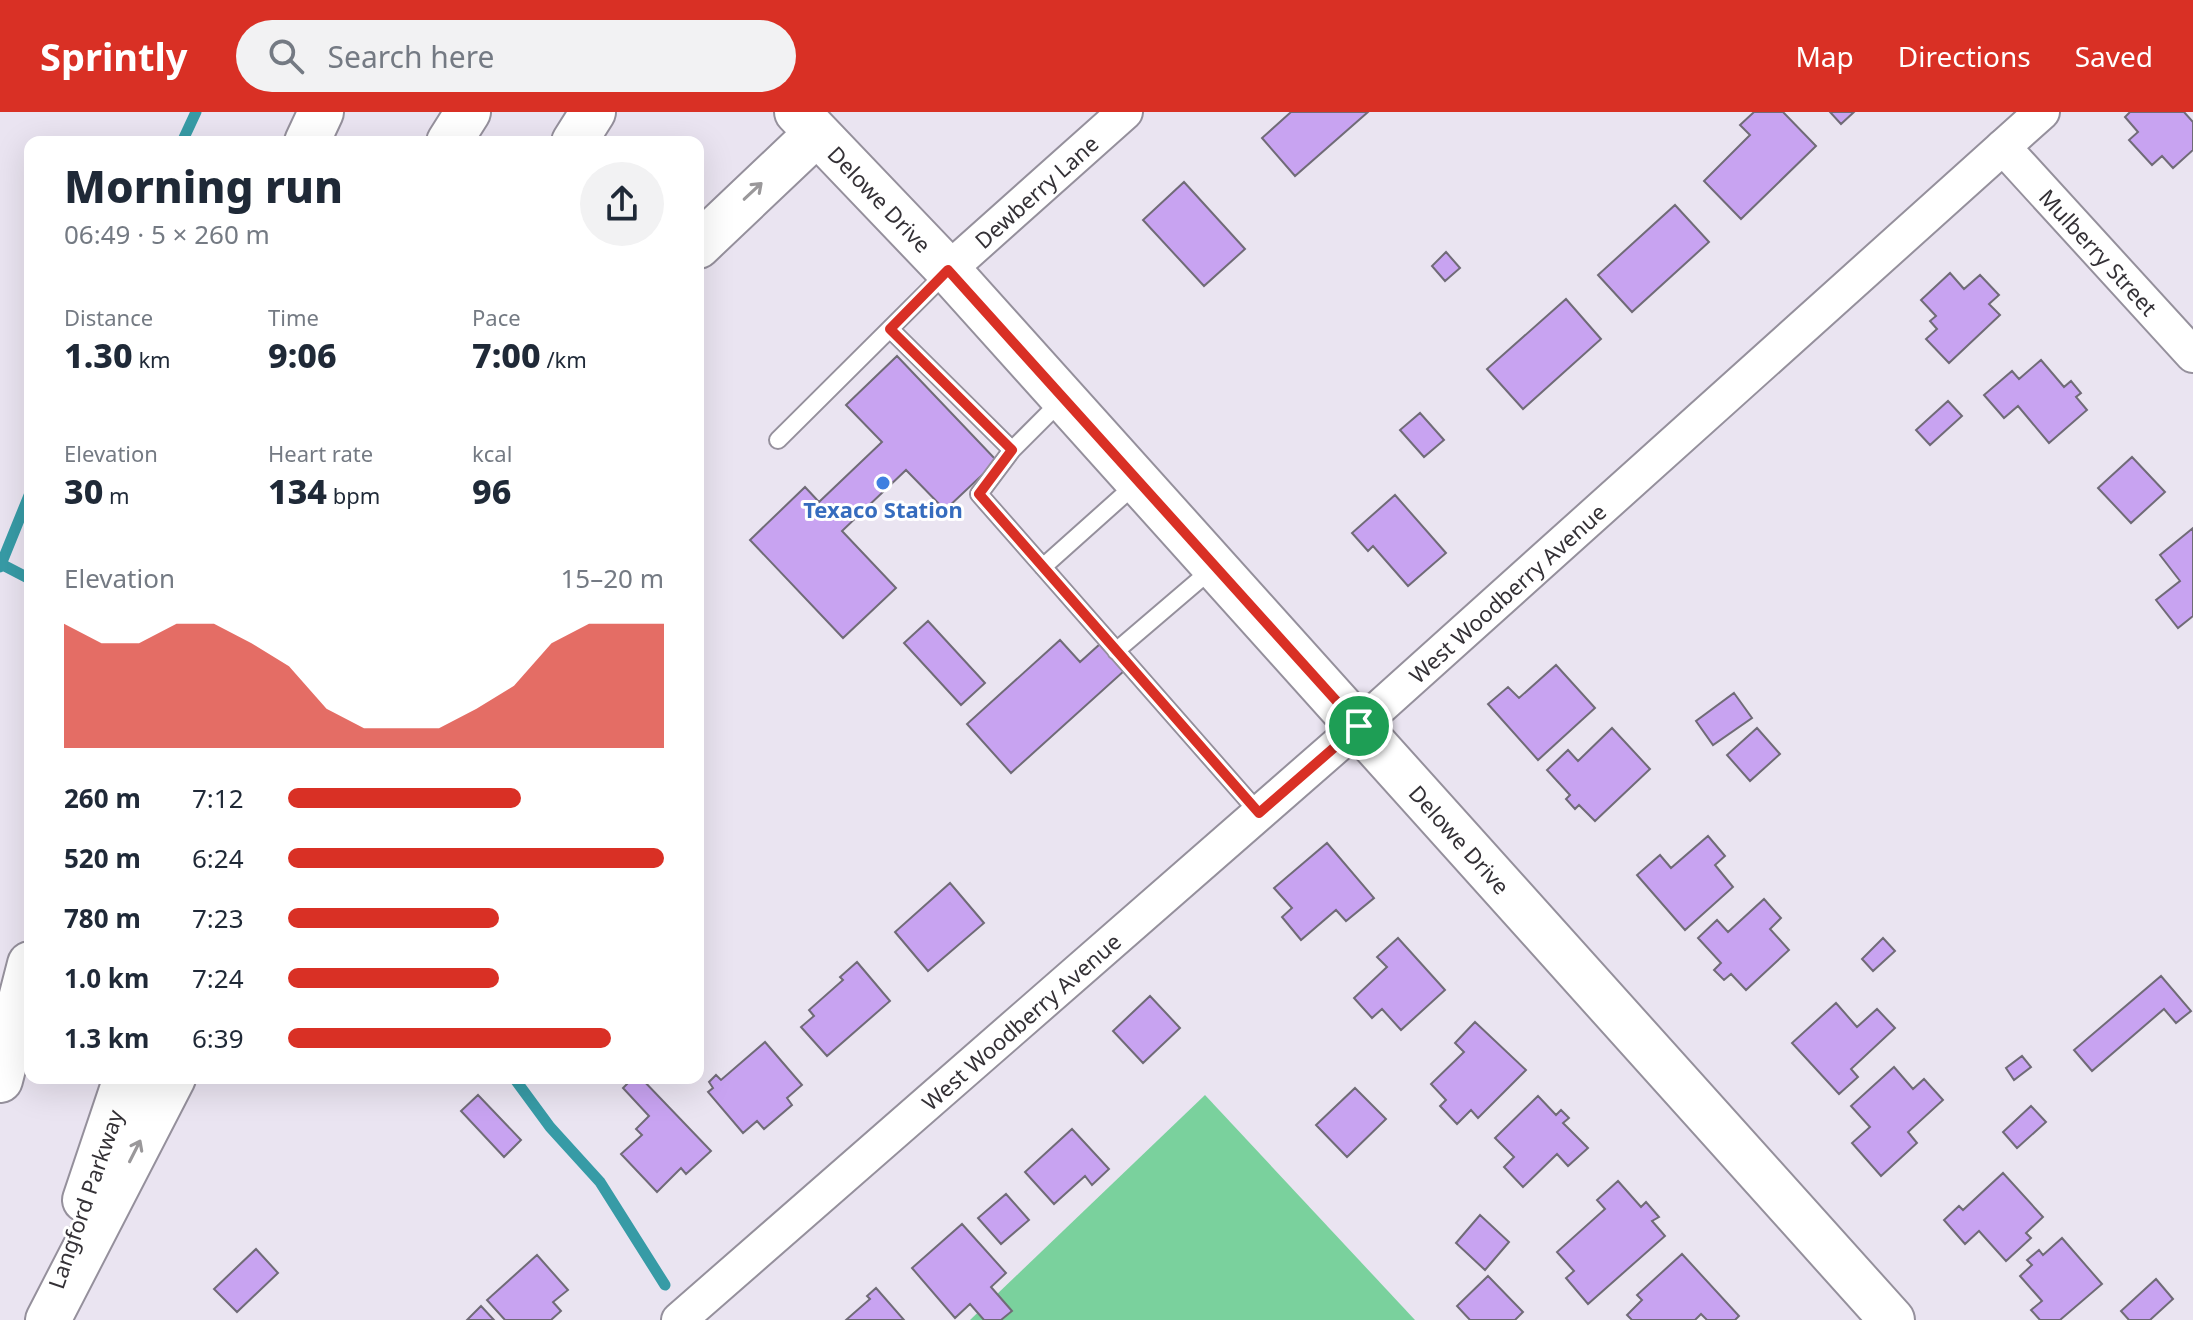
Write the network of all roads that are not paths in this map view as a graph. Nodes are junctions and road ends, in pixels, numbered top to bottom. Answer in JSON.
{"nodes":[{"id":1,"x":321,"y":112,"type":"edge"},
{"id":2,"x":468,"y":112,"type":"edge"},
{"id":3,"x":593,"y":112,"type":"edge"},
{"id":4,"x":1125,"y":112,"type":"edge"},
{"id":5,"x":2042,"y":112,"type":"edge"},
{"id":6,"x":816,"y":119,"type":"edge"},
{"id":7,"x":310,"y":136,"type":"edge"},
{"id":8,"x":453,"y":136,"type":"edge"},
{"id":9,"x":578,"y":136,"type":"edge"},
{"id":10,"x":2003,"y":147,"type":"junction"},
{"id":11,"x":704,"y":240,"type":"edge"},
{"id":12,"x":948,"y":270,"type":"junction"},
{"id":13,"x":890,"y":329,"type":"junction"},
{"id":14,"x":2193,"y":355,"type":"edge"},
{"id":15,"x":1064,"y":398,"type":"junction"},
{"id":16,"x":778,"y":440,"type":"dead end"},
{"id":17,"x":1012,"y":450,"type":"junction"},
{"id":18,"x":1138,"y":482,"type":"junction"},
{"id":19,"x":1043,"y":567,"type":"junction"},
{"id":20,"x":1215,"y":567,"type":"junction"},
{"id":21,"x":1116,"y":651,"type":"junction"},
{"id":22,"x":1359,"y":726,"type":"junction"},
{"id":23,"x":1259,"y":813,"type":"junction"},
{"id":24,"x":24,"y":987,"type":"edge"},
{"id":25,"x":24,"y":1036,"type":"edge"},
{"id":26,"x":0,"y":1080,"type":"edge"},
{"id":27,"x":124,"y":1084,"type":"edge"},
{"id":28,"x":170,"y":1084,"type":"edge"},
{"id":29,"x":0,"y":1099,"type":"edge"},
{"id":30,"x":46,"y":1320,"type":"edge"},
{"id":31,"x":679,"y":1320,"type":"edge"},
{"id":32,"x":1892,"y":1320,"type":"edge"}],
"edges":[{"from":1,"to":7,"type":"main road"},
{"from":2,"to":8,"type":"main road"},
{"from":3,"to":9,"type":"main road"},
{"from":4,"to":12,"type":"street","name":"Dewberry Lane"},
{"from":5,"to":10,"type":"street","name":"West Woodberry Avenue"},
{"from":11,"to":6,"type":"main road","one_way":true},
{"from":6,"to":12,"type":"main road","name":"Delowe Drive"},
{"from":10,"to":14,"type":"street","name":"Mulberry Street"},
{"from":10,"to":22,"type":"street","name":"West Woodberry Avenue"},
{"from":12,"to":13,"type":"lane"},
{"from":12,"to":15,"type":"main road","name":"Delowe Drive"},
{"from":13,"to":16,"type":"lane"},
{"from":13,"to":17,"type":"lane"},
{"from":15,"to":17,"type":"lane"},
{"from":15,"to":18,"type":"main road","name":"Delowe Drive"},
{"from":17,"to":19,"type":"lane"},
{"from":18,"to":19,"type":"lane"},
{"from":18,"to":20,"type":"main road","name":"Delowe Drive"},
{"from":19,"to":21,"type":"lane"},
{"from":20,"to":21,"type":"lane"},
{"from":20,"to":22,"type":"main road","name":"Delowe Drive"},
{"from":21,"to":23,"type":"lane"},
{"from":22,"to":23,"type":"street","name":"West Woodberry Avenue"},
{"from":22,"to":32,"type":"main road","name":"Delowe Drive"},
{"from":23,"to":31,"type":"street","name":"West Woodberry Avenue"},
{"from":24,"to":26,"type":"main road"},
{"from":25,"to":29,"type":"main road"},
{"from":27,"to":30,"type":"main road","name":"Langford Parkway"},
{"from":30,"to":28,"type":"main road","one_way":true}]}
